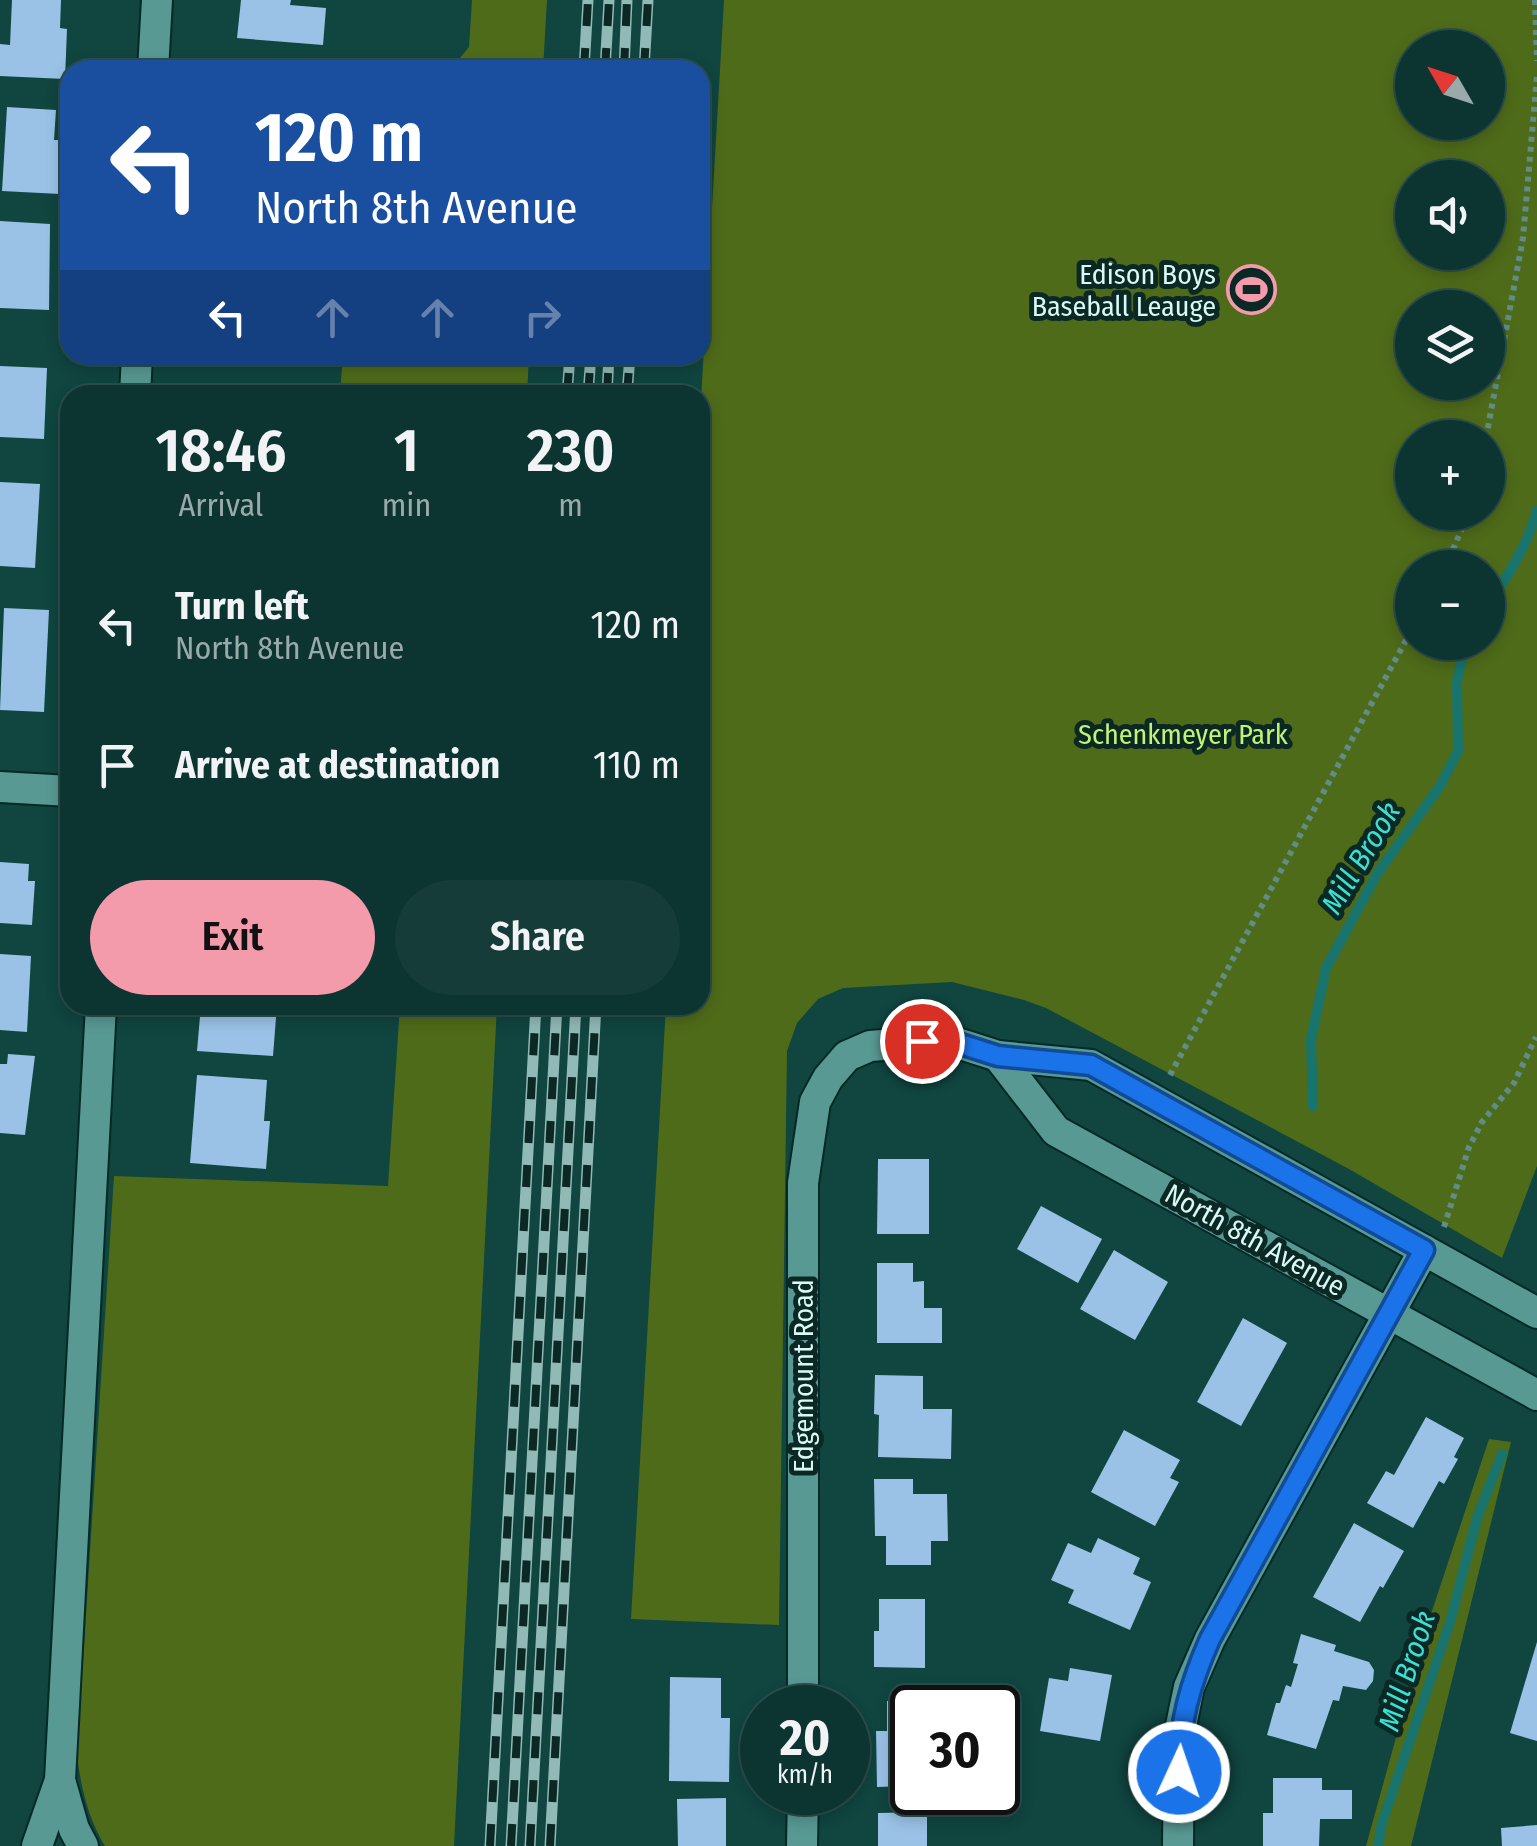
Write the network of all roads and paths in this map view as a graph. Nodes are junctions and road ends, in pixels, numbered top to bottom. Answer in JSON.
{"nodes":[{"id":1,"x":157,"y":0,"type":"edge"},
{"id":2,"x":1535,"y":0,"type":"edge"},
{"id":3,"x":154,"y":60,"type":"edge"},
{"id":4,"x":1537,"y":62,"type":"edge"},
{"id":5,"x":1537,"y":75,"type":"edge"},
{"id":6,"x":1489,"y":420,"type":"edge"},
{"id":7,"x":1395,"y":659,"type":"edge"},
{"id":8,"x":0,"y":788,"type":"edge"},
{"id":9,"x":60,"y":791,"type":"edge"},
{"id":10,"x":100,"y":1015,"type":"edge"},
{"id":11,"x":1536,"y":1037,"type":"edge"},
{"id":12,"x":998,"y":1056,"type":"junction"},
{"id":13,"x":1169,"y":1076,"type":"dead end"},
{"id":14,"x":1444,"y":1226,"type":"dead end"},
{"id":15,"x":1424,"y":1250,"type":"junction"},
{"id":16,"x":1388,"y":1313,"type":"junction"},
{"id":17,"x":1537,"y":1313,"type":"edge"},
{"id":18,"x":1537,"y":1396,"type":"edge"},
{"id":19,"x":803,"y":1685,"type":"edge"},
{"id":20,"x":60,"y":1780,"type":"junction"},
{"id":21,"x":802,"y":1815,"type":"edge"},
{"id":22,"x":36,"y":1846,"type":"edge"},
{"id":23,"x":83,"y":1846,"type":"edge"},
{"id":24,"x":802,"y":1846,"type":"edge"},
{"id":25,"x":1178,"y":1846,"type":"edge"}],
"edges":[{"from":1,"to":3,"type":"street"},
{"from":2,"to":4,"type":"path"},
{"from":5,"to":6,"type":"path"},
{"from":7,"to":13,"type":"path"},
{"from":8,"to":9,"type":"street"},
{"from":10,"to":20,"type":"street"},
{"from":11,"to":14,"type":"path"},
{"from":12,"to":15,"type":"street"},
{"from":12,"to":16,"type":"street","name":"North 8th Avenue"},
{"from":12,"to":19,"type":"street","name":"Edgemount Road"},
{"from":15,"to":16,"type":"street"},
{"from":15,"to":17,"type":"street"},
{"from":16,"to":18,"type":"street","name":"North 8th Avenue"},
{"from":16,"to":25,"type":"street"},
{"from":20,"to":22,"type":"street"},
{"from":20,"to":23,"type":"street"},
{"from":21,"to":24,"type":"street"}]}
